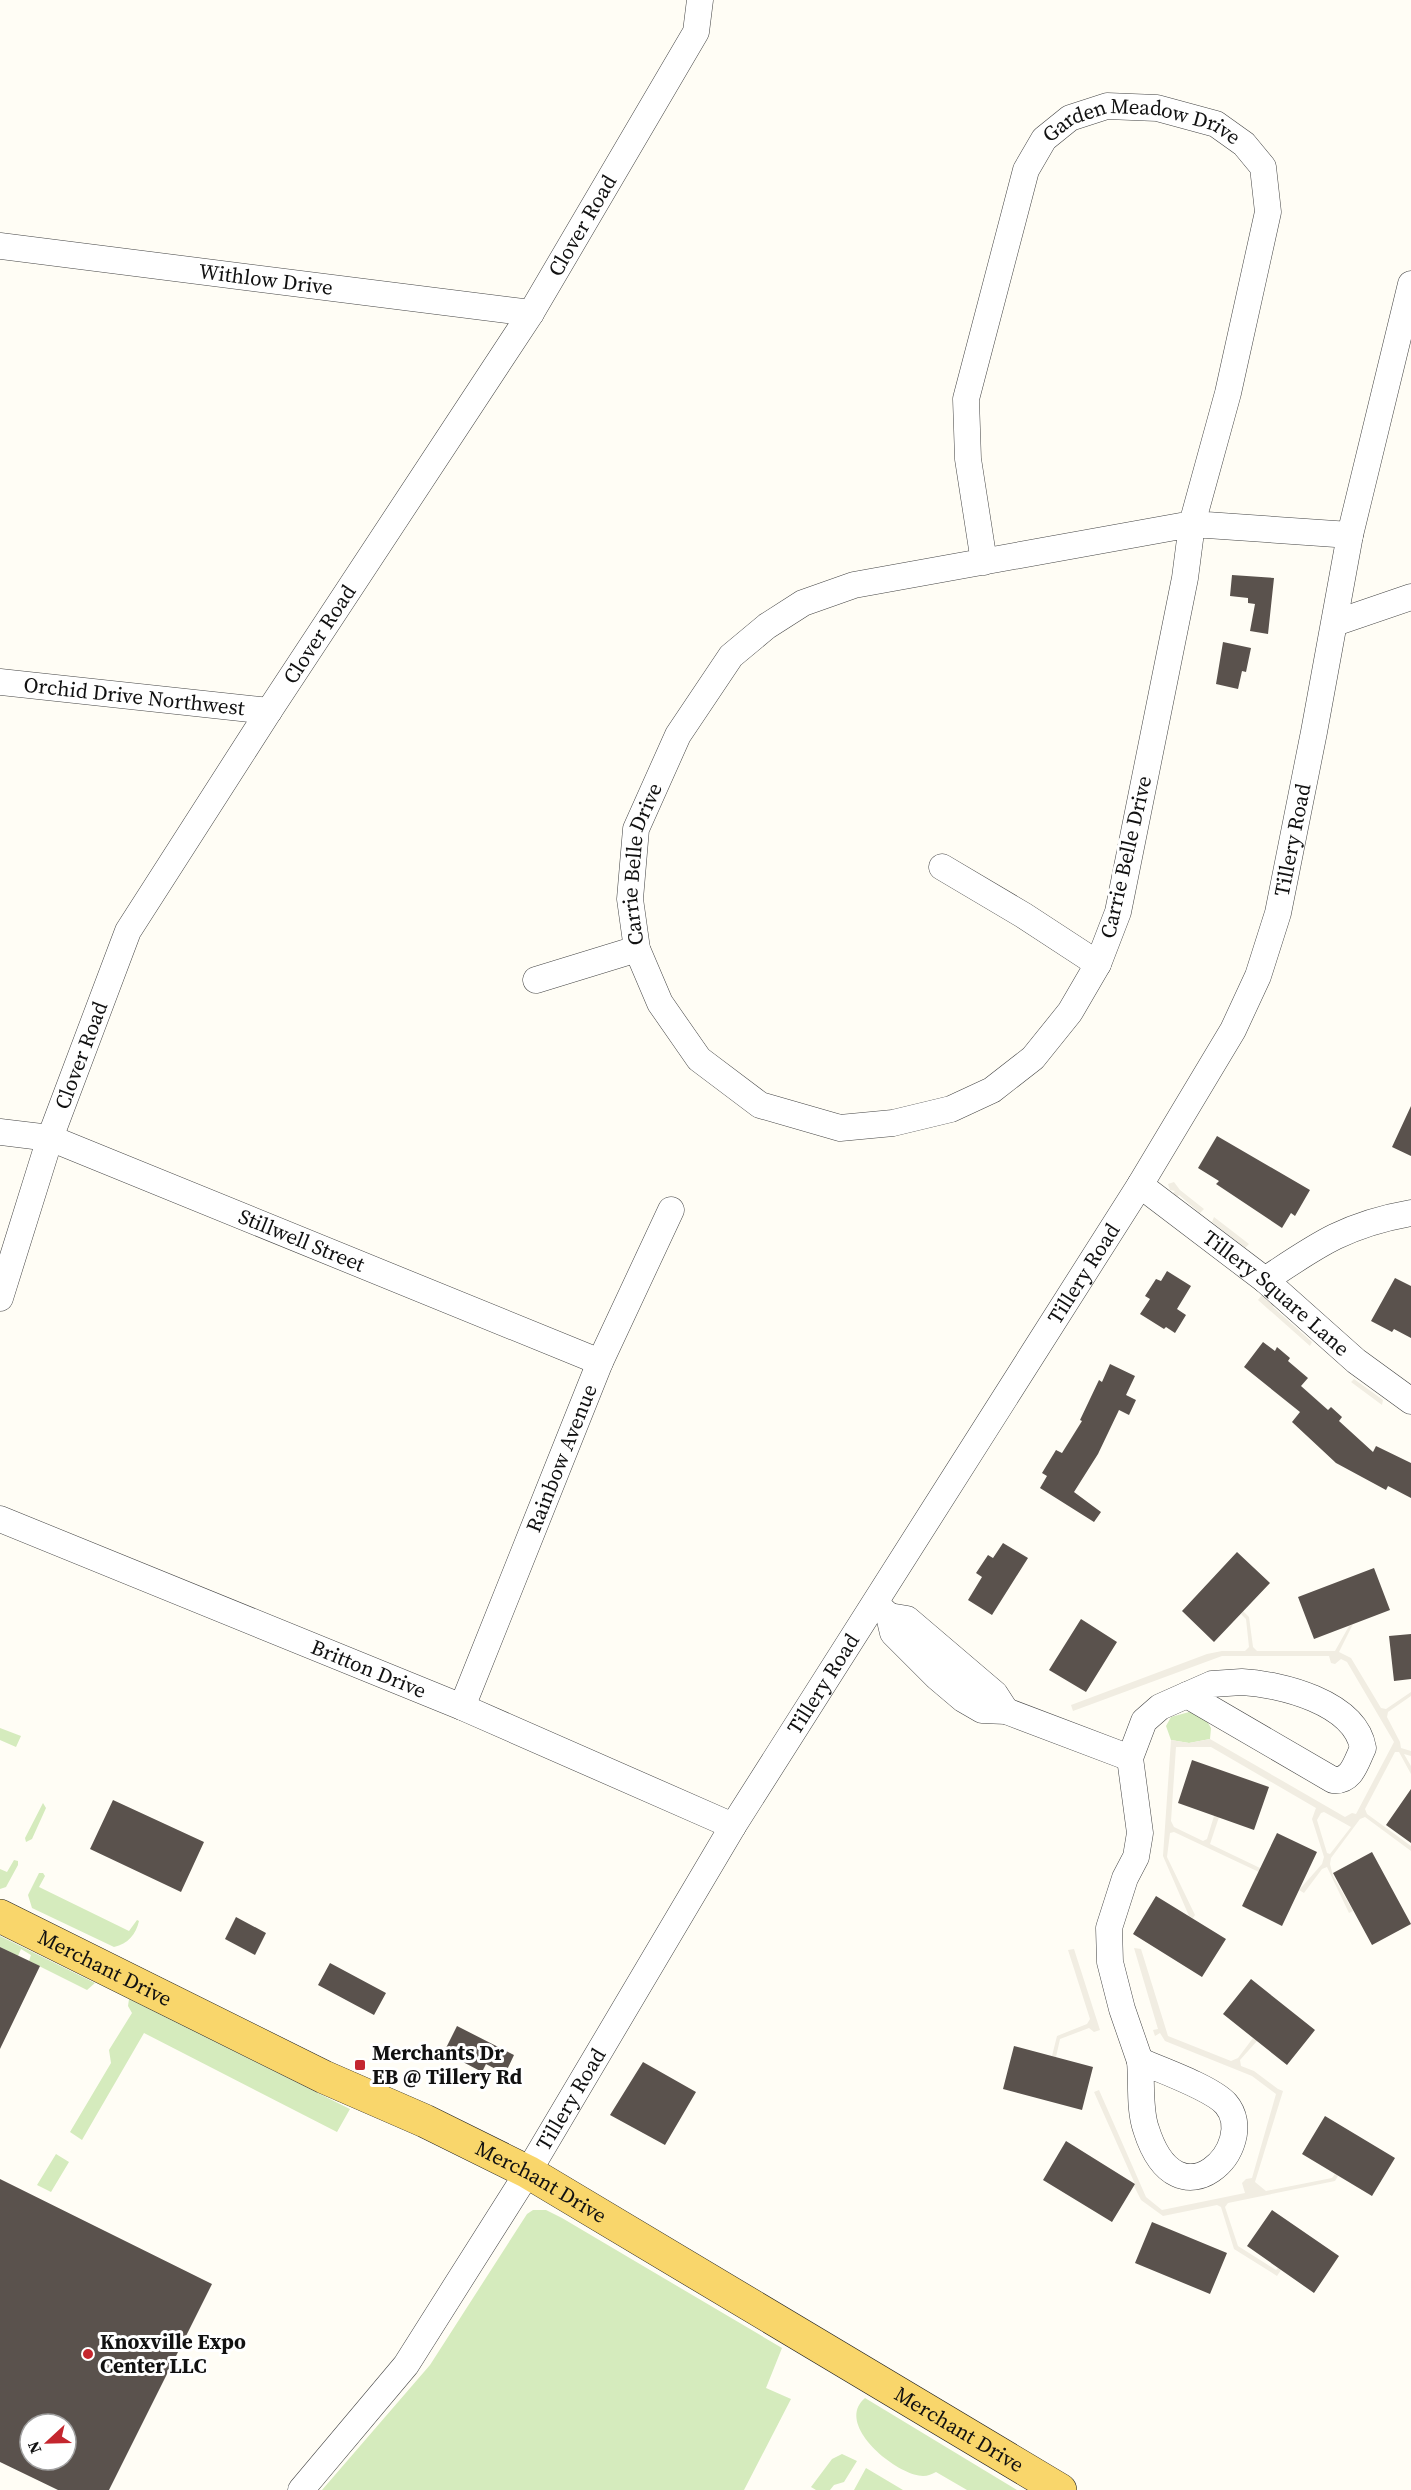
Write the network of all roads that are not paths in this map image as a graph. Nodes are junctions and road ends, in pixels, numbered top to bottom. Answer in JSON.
{"nodes":[{"id":1,"x":700,"y":0,"type":"edge"},
{"id":2,"x":0,"y":246,"type":"edge"},
{"id":3,"x":1411,"y":284,"type":"edge"},
{"id":4,"x":531,"y":313,"type":"junction"},
{"id":5,"x":1191,"y":524,"type":"junction"},
{"id":6,"x":1350,"y":535,"type":"junction"},
{"id":7,"x":984,"y":562,"type":"junction"},
{"id":8,"x":1411,"y":597,"type":"edge"},
{"id":9,"x":1335,"y":623,"type":"junction"},
{"id":10,"x":0,"y":682,"type":"edge"},
{"id":11,"x":269,"y":711,"type":"junction"},
{"id":12,"x":942,"y":867,"type":"dead end"},
{"id":13,"x":638,"y":949,"type":"junction"},
{"id":14,"x":1098,"y":964,"type":"junction"},
{"id":15,"x":536,"y":980,"type":"dead end"},
{"id":16,"x":0,"y":1132,"type":"edge"},
{"id":17,"x":50,"y":1138,"type":"junction"},
{"id":18,"x":1140,"y":1185,"type":"junction"},
{"id":19,"x":670,"y":1210,"type":"dead end"},
{"id":20,"x":1411,"y":1213,"type":"edge"},
{"id":21,"x":1265,"y":1280,"type":"junction"},
{"id":22,"x":0,"y":1298,"type":"edge"},
{"id":23,"x":600,"y":1362,"type":"junction"},
{"id":24,"x":1411,"y":1401,"type":"edge"},
{"id":25,"x":0,"y":1518,"type":"edge"},
{"id":26,"x":882,"y":1610,"type":"junction"},
{"id":27,"x":1187,"y":1695,"type":"junction"},
{"id":28,"x":462,"y":1707,"type":"junction"},
{"id":29,"x":1130,"y":1758,"type":"junction"},
{"id":30,"x":733,"y":1826,"type":"junction"},
{"id":31,"x":0,"y":1916,"type":"edge"},
{"id":32,"x":1140,"y":2061,"type":"junction"},
{"id":33,"x":528,"y":2172,"type":"junction"},
{"id":34,"x":302,"y":2490,"type":"edge"},
{"id":35,"x":1060,"y":2490,"type":"edge"}],
"edges":[{"from":1,"to":4,"type":"street","name":"Clover Road"},
{"from":2,"to":4,"type":"street","name":"Withlow Drive"},
{"from":3,"to":6,"type":"street","name":"Tillery Road"},
{"from":4,"to":11,"type":"street","name":"Clover Road"},
{"from":5,"to":6,"type":"street","name":"Carrie Belle Drive"},
{"from":5,"to":7,"type":"street","name":"Carrie Belle Drive"},
{"from":5,"to":7,"type":"street","name":"Garden Meadow Drive"},
{"from":5,"to":14,"type":"street","name":"Carrie Belle Drive"},
{"from":6,"to":9,"type":"street","name":"Tillery Road"},
{"from":7,"to":13,"type":"street","name":"Carrie Belle Drive"},
{"from":8,"to":9,"type":"street"},
{"from":9,"to":18,"type":"street","name":"Tillery Road"},
{"from":10,"to":11,"type":"street","name":"Orchid Drive Northwest"},
{"from":11,"to":17,"type":"street","name":"Clover Road"},
{"from":12,"to":14,"type":"street"},
{"from":13,"to":14,"type":"street","name":"Carrie Belle Drive"},
{"from":13,"to":15,"type":"street"},
{"from":16,"to":17,"type":"street","name":"Stillwell Street"},
{"from":17,"to":22,"type":"street","name":"Clover Road"},
{"from":17,"to":23,"type":"street","name":"Stillwell Street"},
{"from":18,"to":21,"type":"street","name":"Tillery Square Lane"},
{"from":18,"to":26,"type":"street","name":"Tillery Road"},
{"from":19,"to":23,"type":"street","name":"Rainbow Avenue"},
{"from":20,"to":21,"type":"street"},
{"from":21,"to":24,"type":"street","name":"Tillery Square Lane"},
{"from":23,"to":28,"type":"street","name":"Rainbow Avenue"},
{"from":25,"to":28,"type":"street","name":"Britton Drive"},
{"from":26,"to":29,"type":"street"},
{"from":26,"to":30,"type":"street","name":"Tillery Road"},
{"from":27,"to":27,"type":"street"},
{"from":27,"to":29,"type":"street"},
{"from":28,"to":30,"type":"street","name":"Britton Drive"},
{"from":29,"to":32,"type":"street"},
{"from":30,"to":33,"type":"street","name":"Tillery Road"},
{"from":31,"to":33,"type":"main road","name":"Merchant Drive"},
{"from":32,"to":32,"type":"street"},
{"from":33,"to":34,"type":"street","name":"Tillery Road"},
{"from":33,"to":35,"type":"main road","name":"Merchant Drive"}]}
